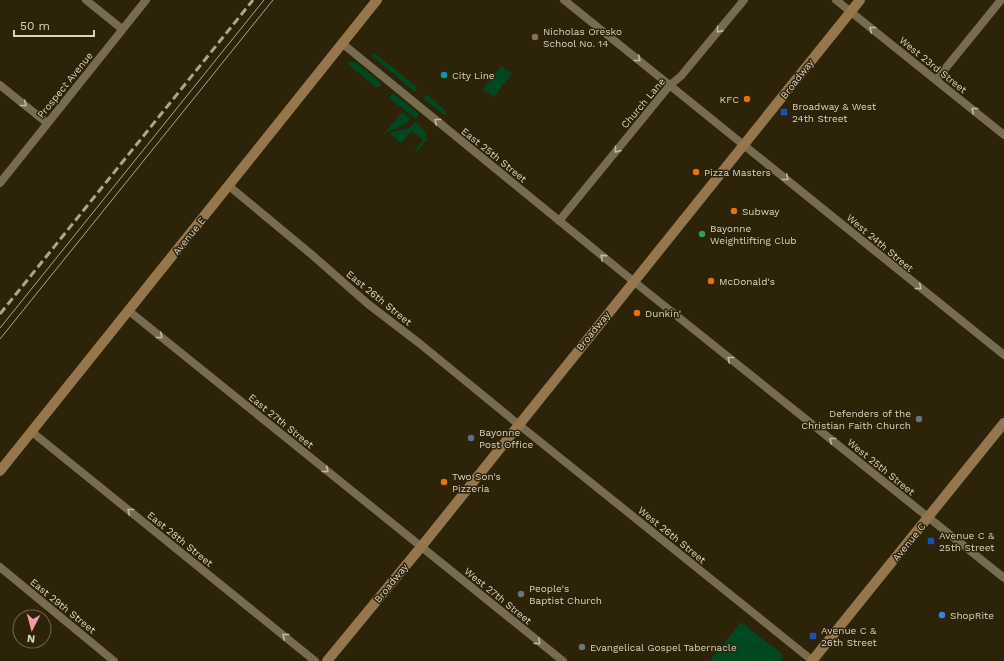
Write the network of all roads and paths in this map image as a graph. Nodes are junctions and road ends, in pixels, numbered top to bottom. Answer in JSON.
{"nodes":[{"id":1,"x":86,"y":0,"type":"edge"},
{"id":2,"x":146,"y":0,"type":"edge"},
{"id":3,"x":377,"y":0,"type":"edge"},
{"id":4,"x":564,"y":0,"type":"edge"},
{"id":5,"x":744,"y":0,"type":"edge"},
{"id":6,"x":836,"y":0,"type":"edge"},
{"id":7,"x":860,"y":0,"type":"edge"},
{"id":8,"x":1001,"y":0,"type":"edge"},
{"id":9,"x":850,"y":12,"type":"junction"},
{"id":10,"x":122,"y":29,"type":"junction"},
{"id":11,"x":343,"y":44,"type":"junction"},
{"id":12,"x":936,"y":80,"type":"junction"},
{"id":13,"x":0,"y":85,"type":"edge"},
{"id":14,"x":670,"y":85,"type":"junction"},
{"id":15,"x":47,"y":123,"type":"junction"},
{"id":16,"x":1004,"y":135,"type":"edge"},
{"id":17,"x":744,"y":145,"type":"junction"},
{"id":18,"x":0,"y":183,"type":"edge"},
{"id":19,"x":229,"y":186,"type":"junction"},
{"id":20,"x":559,"y":221,"type":"junction"},
{"id":21,"x":633,"y":281,"type":"junction"},
{"id":22,"x":129,"y":311,"type":"junction"},
{"id":23,"x":1004,"y":355,"type":"edge"},
{"id":24,"x":1004,"y":423,"type":"edge"},
{"id":25,"x":518,"y":424,"type":"junction"},
{"id":26,"x":32,"y":432,"type":"junction"},
{"id":27,"x":0,"y":471,"type":"edge"},
{"id":28,"x":928,"y":518,"type":"junction"},
{"id":29,"x":421,"y":547,"type":"junction"},
{"id":30,"x":0,"y":567,"type":"edge"},
{"id":31,"x":1004,"y":578,"type":"edge"},
{"id":32,"x":114,"y":661,"type":"edge"},
{"id":33,"x":316,"y":661,"type":"edge"},
{"id":34,"x":327,"y":661,"type":"edge"},
{"id":35,"x":562,"y":661,"type":"edge"},
{"id":36,"x":813,"y":661,"type":"edge"}],
"edges":[{"from":1,"to":10,"type":"street"},
{"from":2,"to":10,"type":"street","name":"Prospect Avenue"},
{"from":3,"to":11,"type":"main road","name":"Avenue E"},
{"from":4,"to":14,"type":"street","name":"West 24th Street","one_way":true},
{"from":5,"to":14,"type":"street","name":"Church Lane","one_way":true},
{"from":6,"to":9,"type":"street","name":"West 23rd Street"},
{"from":7,"to":9,"type":"main road","name":"Broadway"},
{"from":8,"to":12,"type":"street"},
{"from":12,"to":9,"type":"street","name":"West 23rd Street","one_way":true},
{"from":9,"to":17,"type":"main road","name":"Broadway"},
{"from":10,"to":15,"type":"street","name":"Prospect Avenue"},
{"from":11,"to":19,"type":"main road","name":"Avenue E"},
{"from":20,"to":11,"type":"street","name":"East 25th Street","one_way":true},
{"from":16,"to":12,"type":"street","name":"West 23rd Street","one_way":true},
{"from":13,"to":15,"type":"street","one_way":true},
{"from":14,"to":17,"type":"street","name":"West 24th Street"},
{"from":14,"to":20,"type":"street","name":"Church Lane","one_way":true},
{"from":15,"to":18,"type":"street","name":"Prospect Avenue"},
{"from":17,"to":21,"type":"main road","name":"Broadway"},
{"from":17,"to":23,"type":"street","name":"West 24th Street","one_way":true},
{"from":19,"to":22,"type":"main road","name":"Avenue E"},
{"from":19,"to":25,"type":"street","name":"East 26th Street"},
{"from":21,"to":20,"type":"street","name":"East 25th Street","one_way":true},
{"from":21,"to":25,"type":"main road","name":"Broadway"},
{"from":28,"to":21,"type":"street","name":"West 25th Street","one_way":true},
{"from":22,"to":26,"type":"main road","name":"Avenue E"},
{"from":22,"to":29,"type":"street","name":"East 27th Street","one_way":true},
{"from":24,"to":28,"type":"main road","name":"Avenue C"},
{"from":25,"to":29,"type":"main road","name":"Broadway"},
{"from":25,"to":36,"type":"street","name":"West 26th Street"},
{"from":26,"to":27,"type":"main road","name":"Avenue E"},
{"from":33,"to":26,"type":"street","name":"East 28th Street","one_way":true},
{"from":28,"to":31,"type":"street","name":"West 25th Street"},
{"from":28,"to":36,"type":"main road","name":"Avenue C"},
{"from":29,"to":34,"type":"main road","name":"Broadway"},
{"from":29,"to":35,"type":"street","name":"West 27th Street","one_way":true},
{"from":30,"to":32,"type":"street","name":"East 29th Street"}]}
